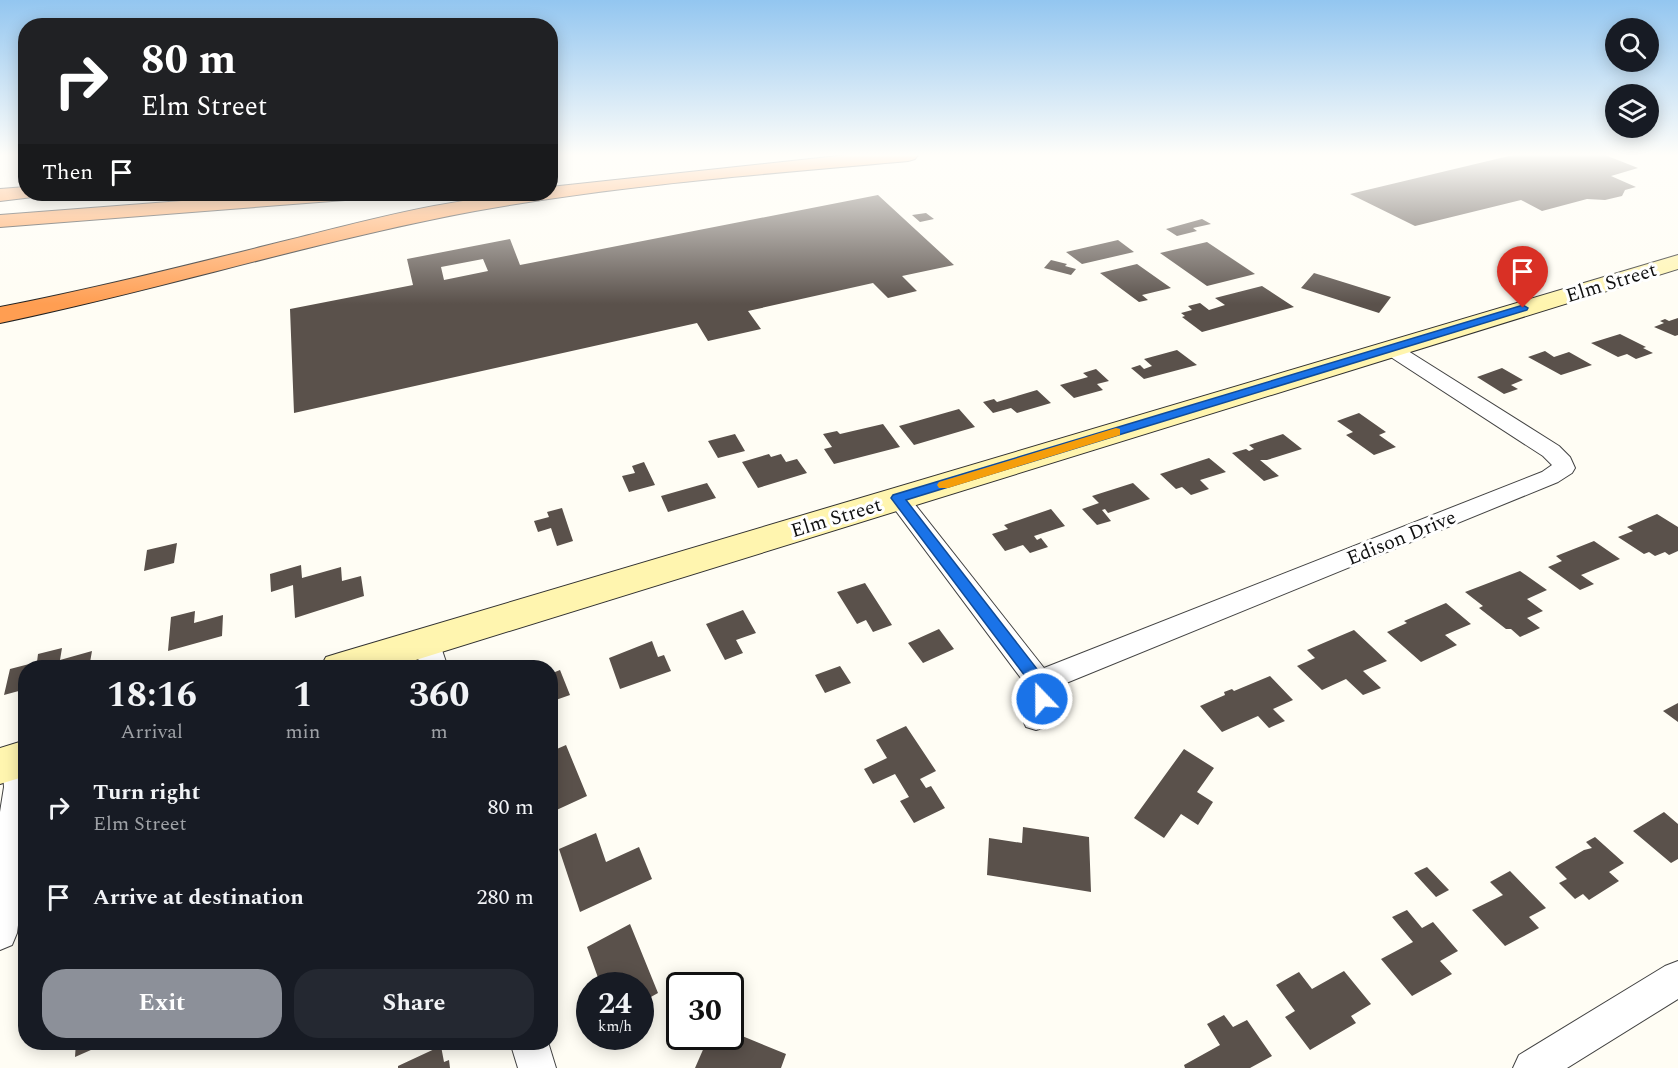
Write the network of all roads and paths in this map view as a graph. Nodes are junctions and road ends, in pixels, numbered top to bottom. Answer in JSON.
{"nodes":[{"id":1,"x":206,"y":205,"type":"edge"},
{"id":2,"x":484,"y":205,"type":"edge"},
{"id":3,"x":0,"y":221,"type":"edge"},
{"id":4,"x":1678,"y":262,"type":"edge"},
{"id":5,"x":0,"y":315,"type":"edge"},
{"id":6,"x":1390,"y":348,"type":"junction"},
{"id":7,"x":898,"y":498,"type":"junction"},
{"id":8,"x":431,"y":655,"type":"edge"},
{"id":9,"x":396,"y":660,"type":"edge"},
{"id":10,"x":1039,"y":682,"type":"junction"},
{"id":11,"x":1036,"y":718,"type":"dead end"},
{"id":12,"x":14,"y":761,"type":"edge"},
{"id":13,"x":18,"y":782,"type":"edge"},
{"id":14,"x":18,"y":795,"type":"edge"},
{"id":15,"x":0,"y":933,"type":"edge"},
{"id":16,"x":1678,"y":979,"type":"edge"},
{"id":17,"x":531,"y":1050,"type":"edge"},
{"id":18,"x":537,"y":1068,"type":"edge"},
{"id":19,"x":1532,"y":1068,"type":"edge"}],
"edges":[{"from":1,"to":3,"type":"highway"},
{"from":2,"to":5,"type":"highway"},
{"from":4,"to":6,"type":"street","name":"Elm Street"},
{"from":6,"to":7,"type":"street","name":"Elm Street"},
{"from":6,"to":10,"type":"street","name":"Edison Drive"},
{"from":7,"to":8,"type":"street","name":"Elm Street"},
{"from":7,"to":10,"type":"street"},
{"from":8,"to":9,"type":"street","name":"Elm Street"},
{"from":10,"to":11,"type":"street"},
{"from":12,"to":13,"type":"street"},
{"from":14,"to":15,"type":"street"},
{"from":16,"to":19,"type":"street"},
{"from":17,"to":18,"type":"street"}]}
